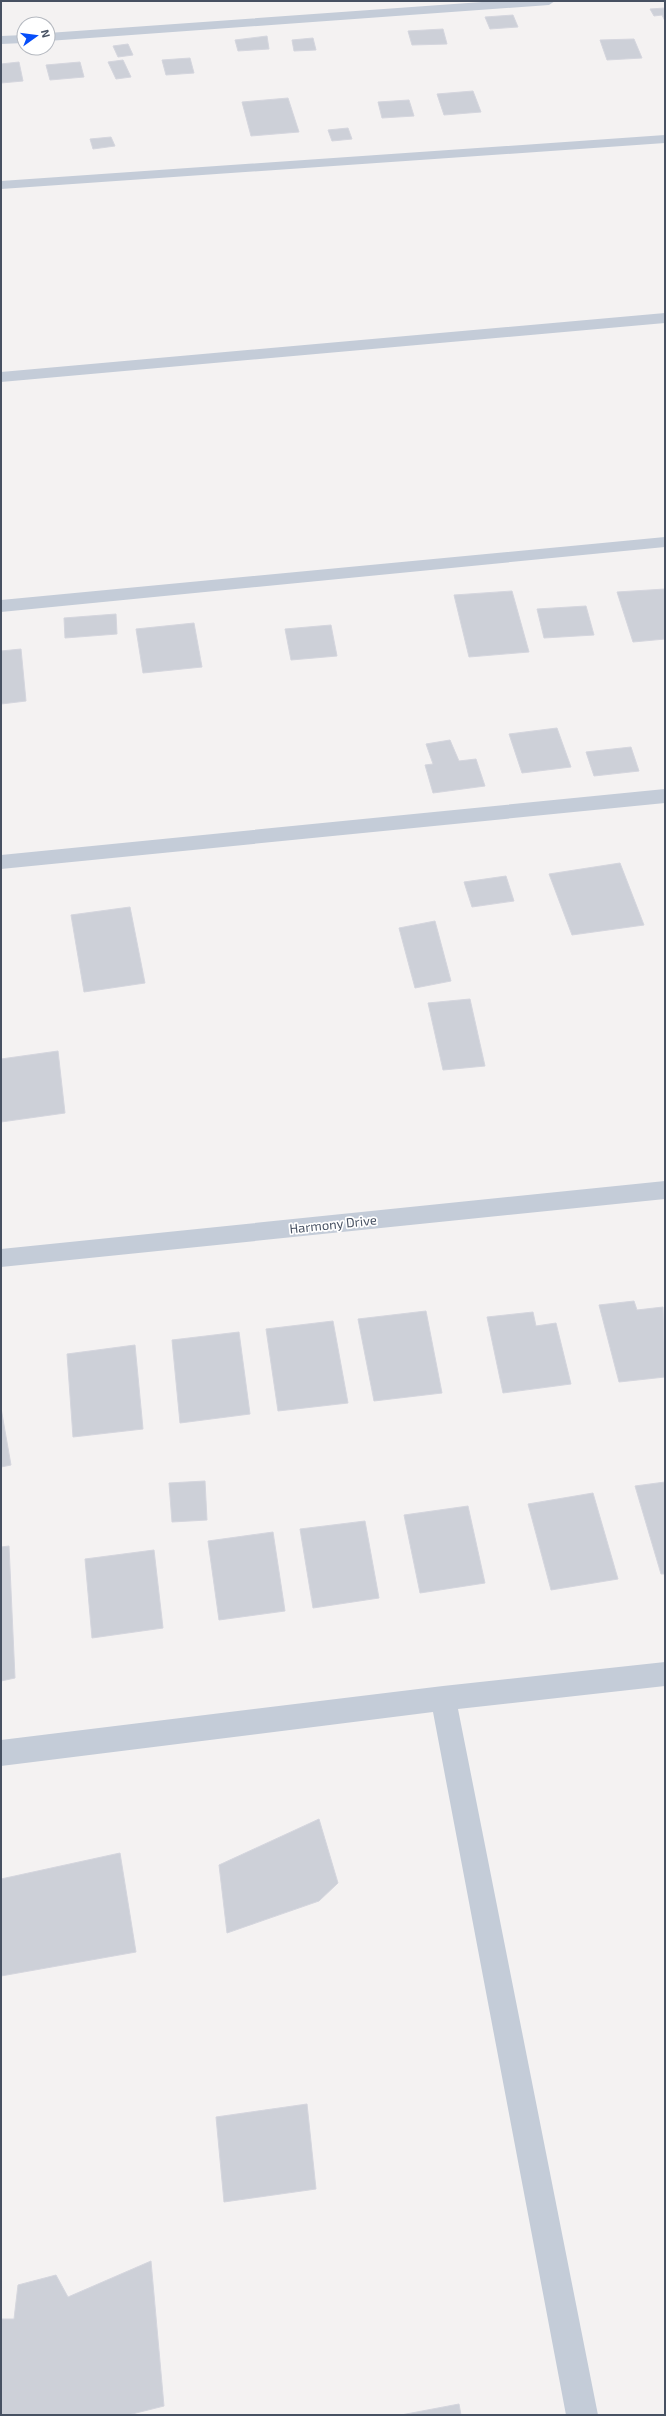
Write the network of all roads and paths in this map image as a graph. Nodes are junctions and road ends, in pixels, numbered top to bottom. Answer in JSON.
{"nodes":[{"id":1,"x":550,"y":1,"type":"edge"},
{"id":2,"x":56,"y":36,"type":"edge"},
{"id":3,"x":16,"y":39,"type":"edge"},
{"id":4,"x":1,"y":40,"type":"edge"},
{"id":5,"x":665,"y":139,"type":"edge"},
{"id":6,"x":1,"y":185,"type":"edge"},
{"id":7,"x":665,"y":318,"type":"edge"},
{"id":8,"x":1,"y":377,"type":"edge"},
{"id":9,"x":665,"y":542,"type":"edge"},
{"id":10,"x":1,"y":606,"type":"edge"},
{"id":11,"x":665,"y":796,"type":"edge"},
{"id":12,"x":1,"y":862,"type":"edge"},
{"id":13,"x":665,"y":1190,"type":"edge"},
{"id":14,"x":1,"y":1258,"type":"edge"},
{"id":15,"x":665,"y":1674,"type":"edge"},
{"id":16,"x":443,"y":1698,"type":"junction"},
{"id":17,"x":1,"y":1753,"type":"edge"},
{"id":18,"x":582,"y":2415,"type":"edge"}],
"edges":[{"from":1,"to":2,"type":"street"},
{"from":3,"to":4,"type":"street"},
{"from":5,"to":6,"type":"street"},
{"from":7,"to":8,"type":"street"},
{"from":9,"to":10,"type":"street"},
{"from":11,"to":12,"type":"street"},
{"from":13,"to":14,"type":"street","name":"Harmony Drive"},
{"from":15,"to":16,"type":"street"},
{"from":16,"to":17,"type":"street"},
{"from":16,"to":18,"type":"street"}]}
